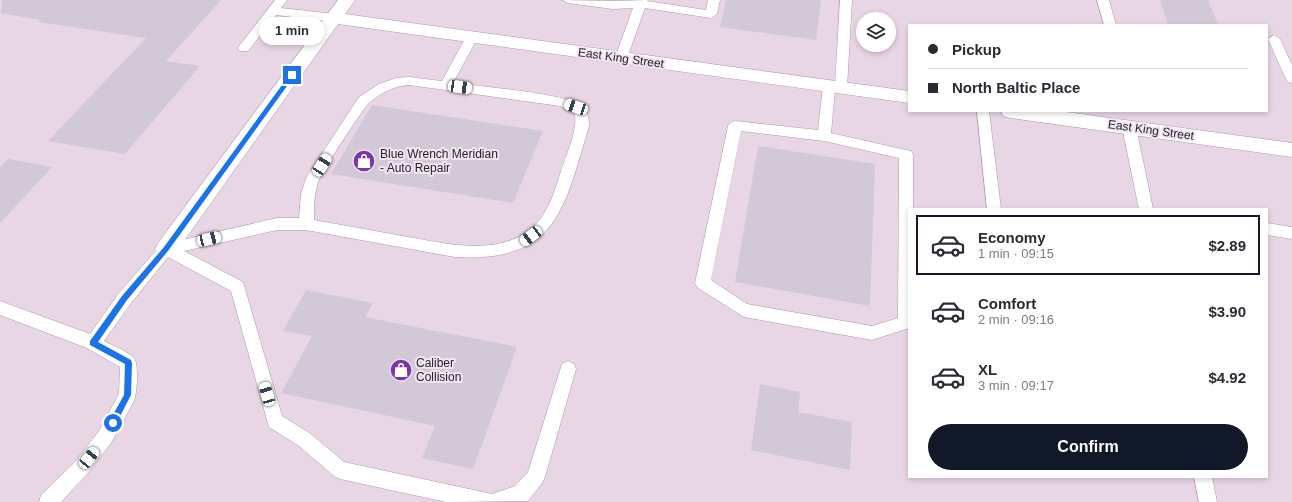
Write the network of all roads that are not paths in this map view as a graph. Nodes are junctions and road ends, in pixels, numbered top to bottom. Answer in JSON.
{"nodes":[{"id":1,"x":281,"y":0,"type":"edge"},
{"id":2,"x":347,"y":0,"type":"edge"},
{"id":3,"x":568,"y":0,"type":"edge"},
{"id":4,"x":714,"y":0,"type":"edge"},
{"id":5,"x":846,"y":0,"type":"edge"},
{"id":6,"x":1103,"y":0,"type":"edge"},
{"id":7,"x":641,"y":2,"type":"edge"},
{"id":8,"x":273,"y":10,"type":"junction"},
{"id":9,"x":334,"y":18,"type":"junction"},
{"id":10,"x":1110,"y":24,"type":"edge"},
{"id":11,"x":472,"y":37,"type":"junction"},
{"id":12,"x":1274,"y":39,"type":"dead end"},
{"id":13,"x":244,"y":48,"type":"dead end"},
{"id":14,"x":621,"y":58,"type":"junction"},
{"id":15,"x":1292,"y":79,"type":"edge"},
{"id":16,"x":446,"y":85,"type":"junction"},
{"id":17,"x":835,"y":87,"type":"junction"},
{"id":18,"x":908,"y":97,"type":"edge"},
{"id":19,"x":983,"y":112,"type":"edge"},
{"id":20,"x":1017,"y":112,"type":"edge"},
{"id":21,"x":1129,"y":127,"type":"junction"},
{"id":22,"x":824,"y":136,"type":"junction"},
{"id":23,"x":1292,"y":150,"type":"edge"},
{"id":24,"x":994,"y":208,"type":"edge"},
{"id":25,"x":1146,"y":208,"type":"edge"},
{"id":26,"x":306,"y":224,"type":"junction"},
{"id":27,"x":1268,"y":229,"type":"edge"},
{"id":28,"x":1292,"y":233,"type":"edge"},
{"id":29,"x":166,"y":249,"type":"junction"},
{"id":30,"x":0,"y":308,"type":"edge"},
{"id":31,"x":93,"y":343,"type":"junction"},
{"id":32,"x":568,"y":369,"type":"dead end"},
{"id":33,"x":1203,"y":478,"type":"edge"},
{"id":34,"x":48,"y":502,"type":"edge"},
{"id":35,"x":489,"y":502,"type":"edge"},
{"id":36,"x":495,"y":502,"type":"edge"},
{"id":37,"x":1208,"y":502,"type":"edge"}],
"edges":[{"from":1,"to":8,"type":"lane"},
{"from":2,"to":9,"type":"street"},
{"from":3,"to":7,"type":"lane"},
{"from":4,"to":7,"type":"lane"},
{"from":5,"to":17,"type":"lane"},
{"from":6,"to":10,"type":"lane"},
{"from":7,"to":14,"type":"lane"},
{"from":8,"to":9,"type":"lane"},
{"from":8,"to":13,"type":"lane"},
{"from":9,"to":11,"type":"street","name":"East King Street"},
{"from":9,"to":29,"type":"street"},
{"from":11,"to":14,"type":"street","name":"East King Street"},
{"from":11,"to":16,"type":"lane"},
{"from":12,"to":15,"type":"lane"},
{"from":14,"to":17,"type":"street","name":"East King Street"},
{"from":16,"to":26,"type":"lane"},
{"from":16,"to":26,"type":"lane"},
{"from":17,"to":18,"type":"street","name":"East King Street"},
{"from":17,"to":22,"type":"lane"},
{"from":19,"to":24,"type":"lane"},
{"from":20,"to":21,"type":"street","name":"East King Street"},
{"from":21,"to":23,"type":"street","name":"East King Street"},
{"from":21,"to":25,"type":"lane"},
{"from":22,"to":22,"type":"lane"},
{"from":26,"to":29,"type":"lane"},
{"from":27,"to":28,"type":"lane"},
{"from":29,"to":31,"type":"lane"},
{"from":29,"to":35,"type":"lane"},
{"from":30,"to":31,"type":"lane"},
{"from":31,"to":34,"type":"lane"},
{"from":32,"to":36,"type":"lane"},
{"from":33,"to":37,"type":"lane"}]}
